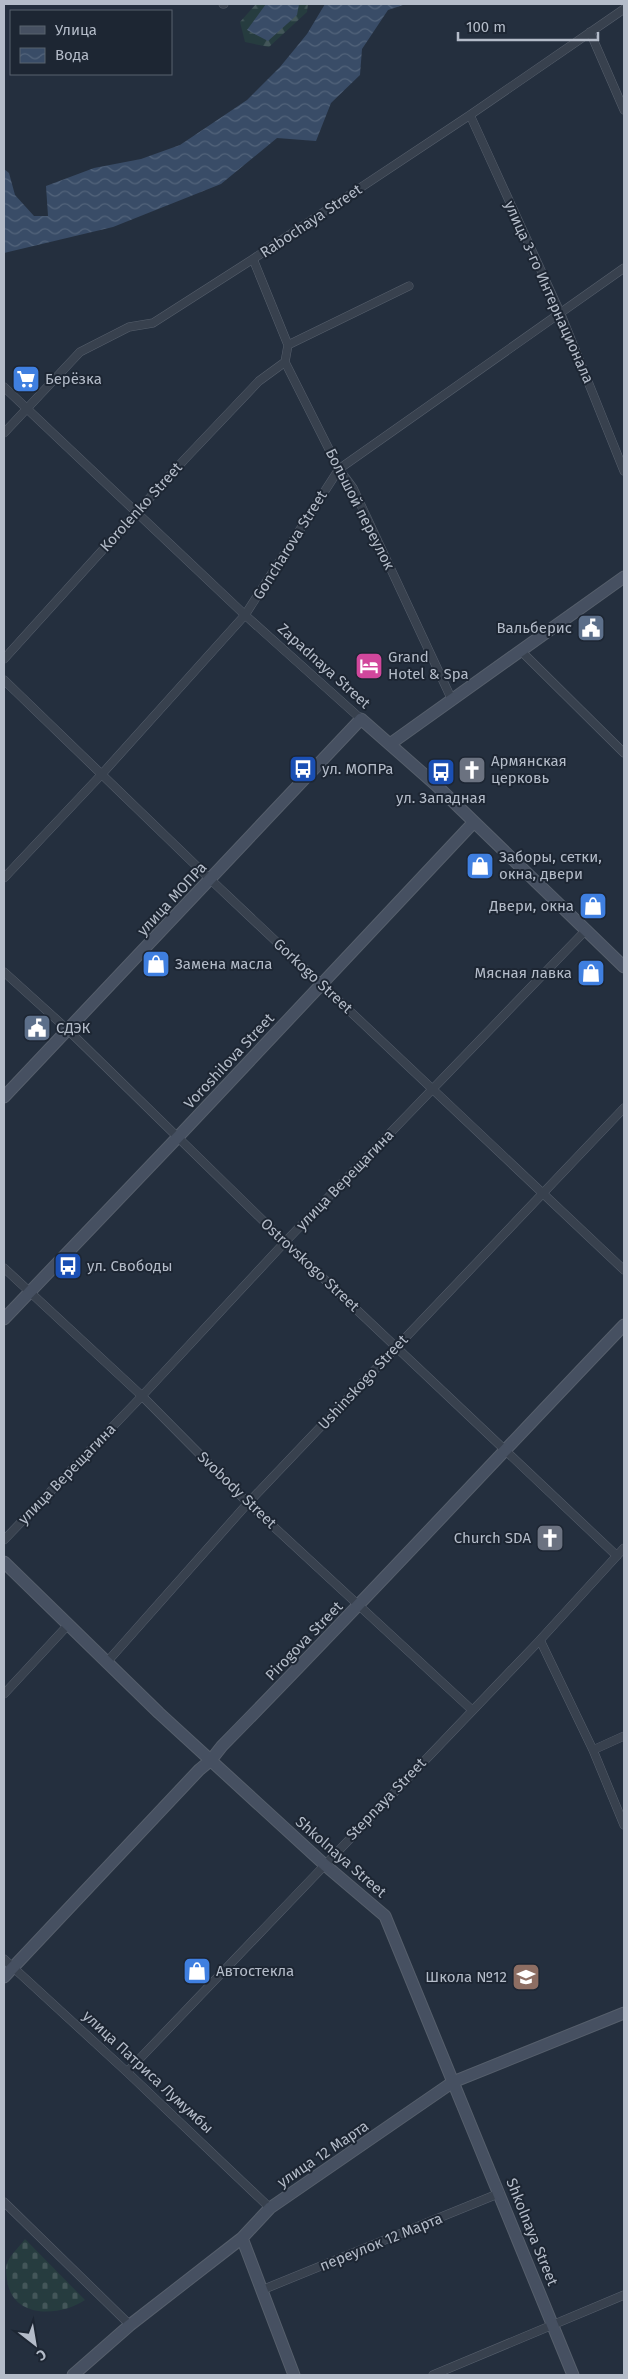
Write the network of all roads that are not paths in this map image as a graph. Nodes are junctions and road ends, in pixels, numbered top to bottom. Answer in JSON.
{"nodes":[{"id":1,"x":624,"y":9,"type":"edge"},
{"id":2,"x":590,"y":32,"type":"junction"},
{"id":3,"x":624,"y":110,"type":"edge"},
{"id":4,"x":470,"y":115,"type":"junction"},
{"id":5,"x":253,"y":259,"type":"junction"},
{"id":6,"x":624,"y":268,"type":"edge"},
{"id":7,"x":409,"y":286,"type":"dead end"},
{"id":8,"x":560,"y":312,"type":"junction"},
{"id":9,"x":288,"y":345,"type":"junction"},
{"id":10,"x":285,"y":362,"type":"junction"},
{"id":11,"x":4,"y":387,"type":"edge"},
{"id":12,"x":27,"y":408,"type":"junction"},
{"id":13,"x":4,"y":433,"type":"edge"},
{"id":14,"x":339,"y":469,"type":"junction"},
{"id":15,"x":624,"y":471,"type":"edge"},
{"id":16,"x":135,"y":512,"type":"junction"},
{"id":17,"x":624,"y":577,"type":"edge"},
{"id":18,"x":245,"y":616,"type":"junction"},
{"id":19,"x":521,"y":651,"type":"junction"},
{"id":20,"x":4,"y":659,"type":"edge"},
{"id":21,"x":4,"y":680,"type":"edge"},
{"id":22,"x":452,"y":700,"type":"junction"},
{"id":23,"x":361,"y":719,"type":"junction"},
{"id":24,"x":390,"y":744,"type":"junction"},
{"id":25,"x":624,"y":753,"type":"edge"},
{"id":26,"x":101,"y":775,"type":"junction"},
{"id":27,"x":474,"y":822,"type":"junction"},
{"id":28,"x":4,"y":878,"type":"edge"},
{"id":29,"x":211,"y":880,"type":"junction"},
{"id":30,"x":586,"y":930,"type":"junction"},
{"id":31,"x":624,"y":967,"type":"edge"},
{"id":32,"x":4,"y":972,"type":"edge"},
{"id":33,"x":322,"y":984,"type":"junction"},
{"id":34,"x":68,"y":1030,"type":"junction"},
{"id":35,"x":432,"y":1090,"type":"junction"},
{"id":36,"x":4,"y":1097,"type":"edge"},
{"id":37,"x":624,"y":1108,"type":"edge"},
{"id":38,"x":177,"y":1138,"type":"junction"},
{"id":39,"x":542,"y":1192,"type":"junction"},
{"id":40,"x":285,"y":1242,"type":"junction"},
{"id":41,"x":4,"y":1268,"type":"edge"},
{"id":42,"x":624,"y":1270,"type":"edge"},
{"id":43,"x":29,"y":1292,"type":"junction"},
{"id":44,"x":4,"y":1319,"type":"edge"},
{"id":45,"x":624,"y":1325,"type":"edge"},
{"id":46,"x":396,"y":1346,"type":"junction"},
{"id":47,"x":142,"y":1396,"type":"junction"},
{"id":48,"x":504,"y":1449,"type":"junction"},
{"id":49,"x":248,"y":1503,"type":"junction"},
{"id":50,"x":4,"y":1540,"type":"edge"},
{"id":51,"x":624,"y":1548,"type":"edge"},
{"id":52,"x":617,"y":1556,"type":"junction"},
{"id":53,"x":4,"y":1562,"type":"edge"},
{"id":54,"x":360,"y":1606,"type":"junction"},
{"id":55,"x":68,"y":1625,"type":"junction"},
{"id":56,"x":540,"y":1640,"type":"junction"},
{"id":57,"x":107,"y":1662,"type":"junction"},
{"id":58,"x":4,"y":1694,"type":"edge"},
{"id":59,"x":472,"y":1710,"type":"junction"},
{"id":60,"x":624,"y":1736,"type":"edge"},
{"id":61,"x":593,"y":1750,"type":"junction"},
{"id":62,"x":211,"y":1760,"type":"junction"},
{"id":63,"x":624,"y":1825,"type":"edge"},
{"id":64,"x":325,"y":1865,"type":"junction"},
{"id":65,"x":4,"y":1959,"type":"edge"},
{"id":66,"x":13,"y":1967,"type":"junction"},
{"id":67,"x":4,"y":1977,"type":"edge"},
{"id":68,"x":624,"y":2013,"type":"edge"},
{"id":69,"x":127,"y":2072,"type":"junction"},
{"id":70,"x":453,"y":2082,"type":"junction"},
{"id":71,"x":500,"y":2193,"type":"junction"},
{"id":72,"x":4,"y":2202,"type":"edge"},
{"id":73,"x":270,"y":2208,"type":"junction"},
{"id":74,"x":242,"y":2238,"type":"junction"},
{"id":75,"x":262,"y":2290,"type":"junction"},
{"id":76,"x":624,"y":2295,"type":"edge"},
{"id":77,"x":552,"y":2324,"type":"junction"},
{"id":78,"x":130,"y":2325,"type":"junction"},
{"id":79,"x":73,"y":2375,"type":"edge"},
{"id":80,"x":294,"y":2375,"type":"edge"},
{"id":81,"x":433,"y":2375,"type":"edge"},
{"id":82,"x":573,"y":2375,"type":"edge"}],
"edges":[{"from":1,"to":2,"type":"street","name":"Rabochaya Street"},
{"from":2,"to":3,"type":"street"},
{"from":2,"to":4,"type":"street","name":"Rabochaya Street"},
{"from":4,"to":5,"type":"street","name":"Rabochaya Street"},
{"from":4,"to":8,"type":"street","name":"улица 3-го Интернационала"},
{"from":5,"to":9,"type":"street"},
{"from":5,"to":12,"type":"street","name":"Rabochaya Street"},
{"from":6,"to":8,"type":"street","name":"Goncharova Street"},
{"from":7,"to":9,"type":"street"},
{"from":8,"to":14,"type":"street","name":"Goncharova Street"},
{"from":8,"to":15,"type":"street","name":"улица 3-го Интернационала"},
{"from":9,"to":10,"type":"street"},
{"from":10,"to":14,"type":"street","name":"Большой переулок"},
{"from":10,"to":16,"type":"street","name":"Korolenko Street"},
{"from":11,"to":12,"type":"street","name":"Zapadnaya Street"},
{"from":12,"to":13,"type":"street","name":"Rabochaya Street"},
{"from":12,"to":16,"type":"street","name":"Zapadnaya Street"},
{"from":14,"to":18,"type":"street","name":"Goncharova Street"},
{"from":14,"to":22,"type":"street","name":"Большой переулок"},
{"from":16,"to":18,"type":"street","name":"Zapadnaya Street"},
{"from":16,"to":20,"type":"street","name":"Korolenko Street"},
{"from":17,"to":19,"type":"street"},
{"from":18,"to":23,"type":"street","name":"Zapadnaya Street"},
{"from":18,"to":26,"type":"street","name":"Goncharova Street"},
{"from":19,"to":22,"type":"street"},
{"from":19,"to":25,"type":"street"},
{"from":21,"to":26,"type":"street","name":"Gorkogo Street"},
{"from":22,"to":24,"type":"street"},
{"from":23,"to":24,"type":"street","name":"Zapadnaya Street"},
{"from":23,"to":29,"type":"street","name":"улица МОПРа"},
{"from":24,"to":27,"type":"street","name":"Zapadnaya Street"},
{"from":26,"to":28,"type":"street","name":"Goncharova Street"},
{"from":26,"to":29,"type":"street","name":"Gorkogo Street"},
{"from":27,"to":30,"type":"street","name":"Zapadnaya Street"},
{"from":27,"to":33,"type":"street","name":"Voroshilova Street"},
{"from":29,"to":33,"type":"street","name":"Gorkogo Street"},
{"from":29,"to":34,"type":"street","name":"улица МОПРа"},
{"from":30,"to":31,"type":"street","name":"Zapadnaya Street"},
{"from":30,"to":35,"type":"street","name":"улица Верещагина"},
{"from":32,"to":34,"type":"street","name":"Ostrovskogo Street"},
{"from":33,"to":35,"type":"street","name":"Gorkogo Street"},
{"from":33,"to":38,"type":"street","name":"Voroshilova Street"},
{"from":34,"to":36,"type":"street","name":"улица МОПРа"},
{"from":34,"to":38,"type":"street","name":"Ostrovskogo Street"},
{"from":35,"to":39,"type":"street","name":"Gorkogo Street"},
{"from":35,"to":40,"type":"street","name":"улица Верещагина"},
{"from":37,"to":39,"type":"street","name":"Ushinskogo Street"},
{"from":38,"to":40,"type":"street","name":"Ostrovskogo Street"},
{"from":38,"to":43,"type":"street","name":"Voroshilova Street"},
{"from":39,"to":42,"type":"street","name":"Gorkogo Street"},
{"from":39,"to":46,"type":"street","name":"Ushinskogo Street"},
{"from":40,"to":46,"type":"street","name":"Ostrovskogo Street"},
{"from":40,"to":47,"type":"street","name":"улица Верещагина"},
{"from":41,"to":43,"type":"street","name":"Svobody Street"},
{"from":43,"to":44,"type":"street","name":"Voroshilova Street"},
{"from":43,"to":47,"type":"street","name":"Svobody Street"},
{"from":45,"to":48,"type":"street","name":"Pirogova Street"},
{"from":46,"to":48,"type":"street","name":"Ostrovskogo Street"},
{"from":46,"to":49,"type":"street","name":"Ushinskogo Street"},
{"from":47,"to":49,"type":"street","name":"Svobody Street"},
{"from":47,"to":50,"type":"street","name":"улица Верещагина"},
{"from":48,"to":52,"type":"street","name":"Ostrovskogo Street"},
{"from":48,"to":54,"type":"street","name":"Pirogova Street"},
{"from":49,"to":54,"type":"street","name":"Svobody Street"},
{"from":49,"to":57,"type":"street","name":"Ushinskogo Street"},
{"from":51,"to":52,"type":"street","name":"Stepnaya Street"},
{"from":52,"to":56,"type":"street","name":"Stepnaya Street"},
{"from":53,"to":55,"type":"street","name":"Shkolnaya Street"},
{"from":54,"to":59,"type":"street","name":"Svobody Street"},
{"from":54,"to":62,"type":"street","name":"Pirogova Street"},
{"from":55,"to":57,"type":"street","name":"Shkolnaya Street"},
{"from":55,"to":58,"type":"street"},
{"from":56,"to":59,"type":"street","name":"Stepnaya Street"},
{"from":56,"to":61,"type":"street"},
{"from":57,"to":62,"type":"street","name":"Shkolnaya Street"},
{"from":59,"to":64,"type":"street","name":"Stepnaya Street"},
{"from":60,"to":61,"type":"street"},
{"from":61,"to":63,"type":"street"},
{"from":62,"to":64,"type":"street","name":"Shkolnaya Street"},
{"from":62,"to":66,"type":"street","name":"Pirogova Street"},
{"from":64,"to":69,"type":"street","name":"Stepnaya Street"},
{"from":64,"to":70,"type":"street","name":"Shkolnaya Street"},
{"from":65,"to":66,"type":"street","name":"улица Патриса Лумумбы"},
{"from":66,"to":67,"type":"street","name":"Pirogova Street"},
{"from":66,"to":69,"type":"street","name":"улица Патриса Лумумбы"},
{"from":68,"to":70,"type":"street","name":"улица 12 Марта"},
{"from":69,"to":73,"type":"street","name":"улица Патриса Лумумбы"},
{"from":70,"to":71,"type":"street","name":"Shkolnaya Street"},
{"from":70,"to":73,"type":"street","name":"улица 12 Марта"},
{"from":71,"to":75,"type":"street","name":"переулок 12 Марта"},
{"from":71,"to":77,"type":"street","name":"Shkolnaya Street"},
{"from":72,"to":78,"type":"street"},
{"from":73,"to":74,"type":"street","name":"улица 12 Марта"},
{"from":74,"to":75,"type":"street"},
{"from":74,"to":78,"type":"street","name":"улица 12 Марта"},
{"from":75,"to":80,"type":"street"},
{"from":76,"to":77,"type":"street"},
{"from":77,"to":81,"type":"street"},
{"from":77,"to":82,"type":"street","name":"Shkolnaya Street"},
{"from":78,"to":79,"type":"street","name":"улица 12 Марта"}]}
